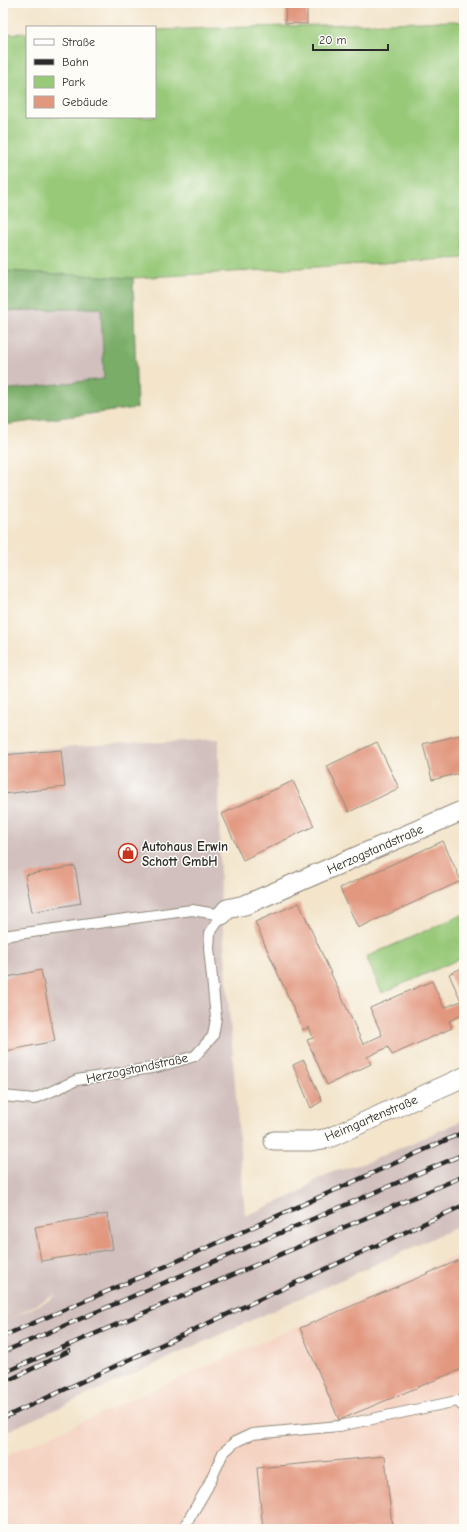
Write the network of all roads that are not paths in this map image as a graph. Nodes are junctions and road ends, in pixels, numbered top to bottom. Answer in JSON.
{"nodes":[{"id":1,"x":464,"y":810,"type":"edge"},
{"id":2,"x":222,"y":915,"type":"junction"},
{"id":3,"x":3,"y":936,"type":"edge"},
{"id":4,"x":464,"y":1078,"type":"edge"},
{"id":5,"x":3,"y":1096,"type":"edge"},
{"id":6,"x":274,"y":1141,"type":"dead end"},
{"id":7,"x":464,"y":1407,"type":"edge"},
{"id":8,"x":183,"y":1529,"type":"edge"}],
"edges":[{"from":1,"to":2,"type":"street","name":"Herzogstandstraße"},
{"from":2,"to":3,"type":"lane"},
{"from":2,"to":5,"type":"lane","name":"Herzogstandstraße"},
{"from":4,"to":6,"type":"street","name":"Heimgartenstraße"},
{"from":7,"to":8,"type":"lane"}]}
